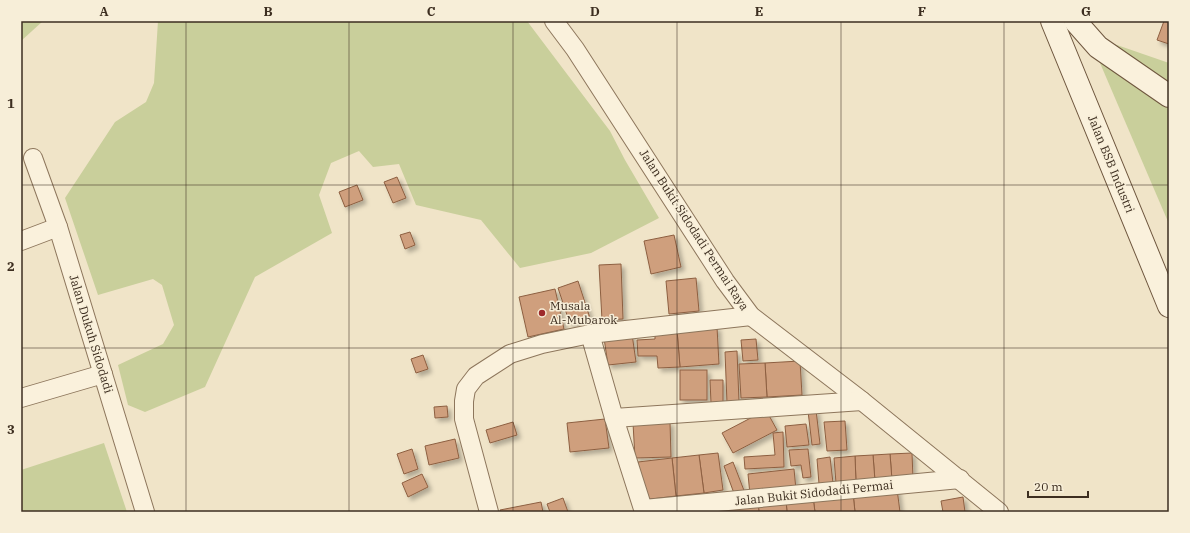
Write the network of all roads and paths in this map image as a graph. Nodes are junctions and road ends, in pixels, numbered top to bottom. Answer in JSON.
{"nodes":[{"id":1,"x":554,"y":21,"type":"edge"},
{"id":2,"x":1052,"y":21,"type":"edge"},
{"id":3,"x":1075,"y":21,"type":"edge"},
{"id":4,"x":1169,"y":96,"type":"edge"},
{"id":5,"x":33,"y":158,"type":"dead end"},
{"id":6,"x":58,"y":227,"type":"junction"},
{"id":7,"x":21,"y":241,"type":"edge"},
{"id":8,"x":1169,"y":306,"type":"edge"},
{"id":9,"x":751,"y":316,"type":"junction"},
{"id":10,"x":590,"y":334,"type":"junction"},
{"id":11,"x":103,"y":374,"type":"junction"},
{"id":12,"x":21,"y":398,"type":"edge"},
{"id":13,"x":862,"y":401,"type":"junction"},
{"id":14,"x":614,"y":418,"type":"junction"},
{"id":15,"x":960,"y":479,"type":"junction"},
{"id":16,"x":644,"y":511,"type":"edge"},
{"id":17,"x":145,"y":512,"type":"edge"},
{"id":18,"x":490,"y":512,"type":"edge"},
{"id":19,"x":999,"y":512,"type":"edge"}],
"edges":[{"from":1,"to":9,"type":"street","name":"Jalan Bukit Sidodadi Permai Raya"},
{"from":2,"to":8,"type":"street","name":"Jalan BSB Industri"},
{"from":3,"to":4,"type":"street"},
{"from":5,"to":6,"type":"street","name":"Jalan Dukuh Sidodadi"},
{"from":6,"to":7,"type":"street"},
{"from":6,"to":11,"type":"street","name":"Jalan Dukuh Sidodadi"},
{"from":9,"to":10,"type":"street"},
{"from":9,"to":13,"type":"street","name":"Jalan Bukit Sidodadi Permai Raya"},
{"from":10,"to":14,"type":"street","name":"Jalan Bukit Sidodadi Permai"},
{"from":10,"to":18,"type":"street"},
{"from":11,"to":12,"type":"street"},
{"from":11,"to":17,"type":"street","name":"Jalan Dukuh Sidodadi"},
{"from":13,"to":14,"type":"street"},
{"from":13,"to":15,"type":"street","name":"Jalan Bukit Sidodadi Permai Raya"},
{"from":14,"to":16,"type":"street","name":"Jalan Bukit Sidodadi Permai"},
{"from":15,"to":16,"type":"street","name":"Jalan Bukit Sidodadi Permai"},
{"from":15,"to":19,"type":"street","name":"Jalan Bukit Sidodadi Permai Raya"}]}
